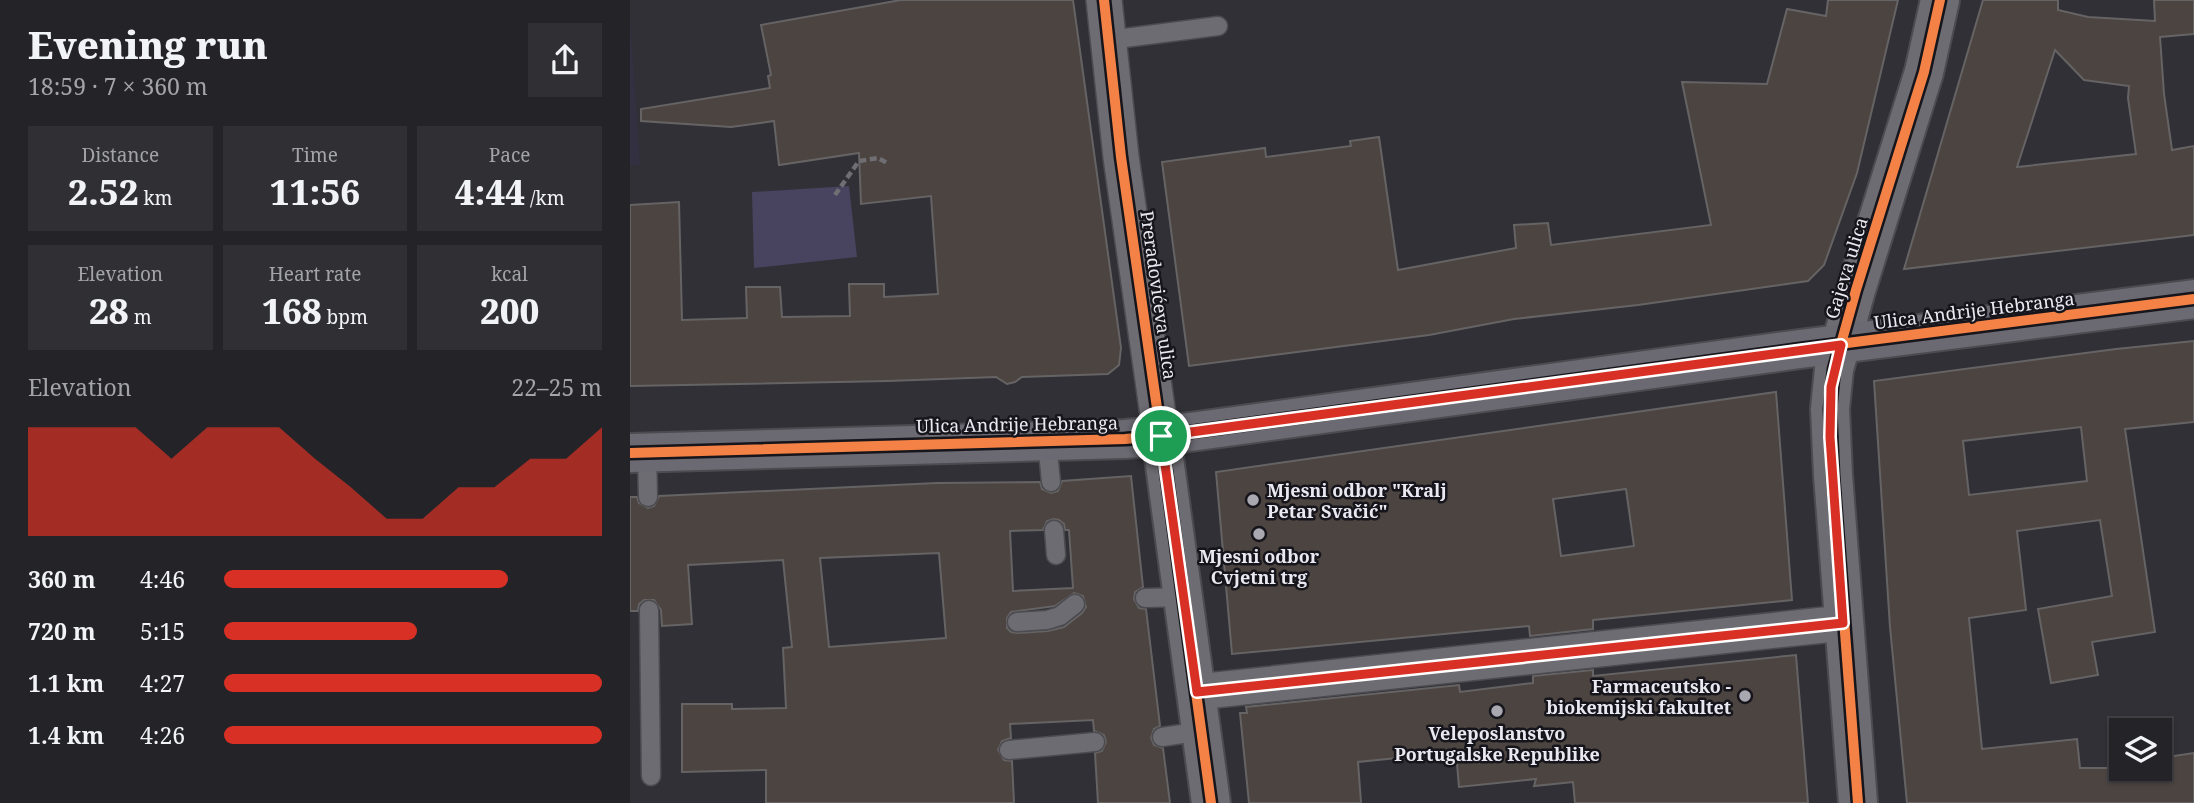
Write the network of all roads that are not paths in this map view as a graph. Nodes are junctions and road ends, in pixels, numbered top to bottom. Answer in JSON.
{"nodes":[{"id":1,"x":1104,"y":0,"type":"edge"},
{"id":2,"x":1940,"y":0,"type":"edge"},
{"id":3,"x":1218,"y":26,"type":"dead end"},
{"id":4,"x":1109,"y":40,"type":"junction"},
{"id":5,"x":2194,"y":299,"type":"edge"},
{"id":6,"x":1841,"y":345,"type":"junction"},
{"id":7,"x":1161,"y":436,"type":"junction"},
{"id":8,"x":1048,"y":441,"type":"junction"},
{"id":9,"x":638,"y":453,"type":"edge"},
{"id":10,"x":1051,"y":482,"type":"dead end"},
{"id":11,"x":648,"y":497,"type":"dead end"},
{"id":12,"x":1054,"y":530,"type":"dead end"},
{"id":13,"x":1056,"y":555,"type":"dead end"},
{"id":14,"x":1184,"y":597,"type":"junction"},
{"id":15,"x":1145,"y":598,"type":"dead end"},
{"id":16,"x":1075,"y":604,"type":"dead end"},
{"id":17,"x":649,"y":610,"type":"dead end"},
{"id":18,"x":1017,"y":622,"type":"dead end"},
{"id":19,"x":1843,"y":623,"type":"junction"},
{"id":20,"x":1197,"y":692,"type":"junction"},
{"id":21,"x":1202,"y":731,"type":"junction"},
{"id":22,"x":1162,"y":737,"type":"dead end"},
{"id":23,"x":1094,"y":742,"type":"dead end"},
{"id":24,"x":1009,"y":750,"type":"dead end"},
{"id":25,"x":651,"y":776,"type":"dead end"},
{"id":26,"x":1211,"y":803,"type":"edge"},
{"id":27,"x":1858,"y":803,"type":"edge"}],
"edges":[{"from":1,"to":4,"type":"street","name":"Preradovićeva ulica"},
{"from":2,"to":6,"type":"street","name":"Gajeva ulica"},
{"from":3,"to":4,"type":"lane"},
{"from":4,"to":7,"type":"street","name":"Preradovićeva ulica"},
{"from":5,"to":6,"type":"main road","name":"Ulica Andrije Hebranga"},
{"from":6,"to":7,"type":"main road","name":"Ulica Andrije Hebranga"},
{"from":6,"to":19,"type":"street","name":"Gajeva ulica"},
{"from":7,"to":8,"type":"main road","name":"Ulica Andrije Hebranga"},
{"from":7,"to":14,"type":"street","name":"Preradovićeva ulica"},
{"from":8,"to":9,"type":"main road","name":"Ulica Andrije Hebranga"},
{"from":8,"to":10,"type":"lane"},
{"from":9,"to":11,"type":"lane"},
{"from":12,"to":13,"type":"lane"},
{"from":14,"to":15,"type":"lane"},
{"from":14,"to":20,"type":"street","name":"Preradovićeva ulica"},
{"from":16,"to":18,"type":"lane"},
{"from":17,"to":25,"type":"lane"},
{"from":19,"to":20,"type":"street"},
{"from":19,"to":27,"type":"street","name":"Gajeva ulica"},
{"from":20,"to":21,"type":"street","name":"Preradovićeva ulica"},
{"from":21,"to":22,"type":"lane"},
{"from":21,"to":26,"type":"street","name":"Preradovićeva ulica"},
{"from":23,"to":24,"type":"lane"}]}
